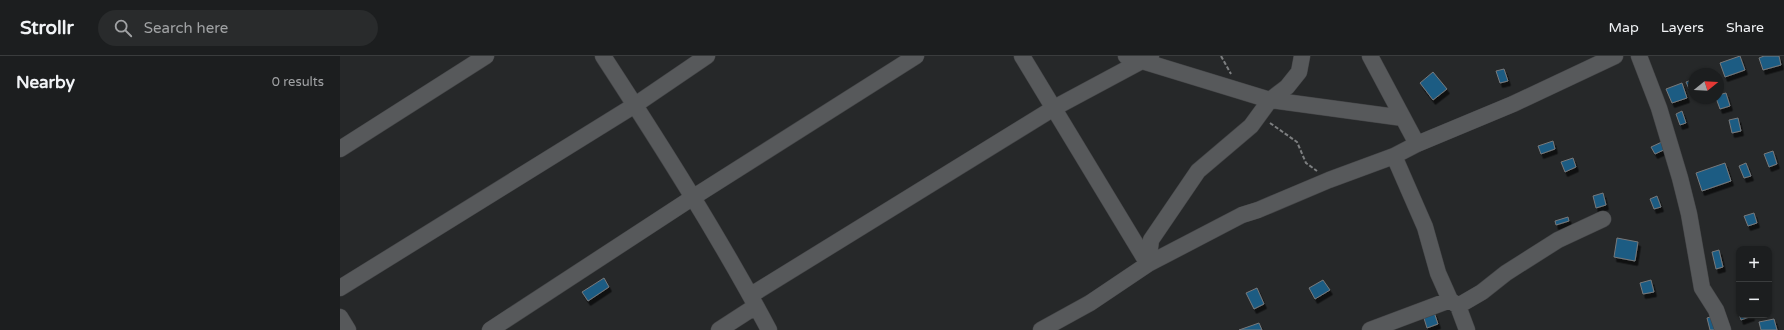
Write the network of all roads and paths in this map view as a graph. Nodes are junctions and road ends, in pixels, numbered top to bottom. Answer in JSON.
{"nodes":[{"id":1,"x":486,"y":56,"type":"edge"},
{"id":2,"x":603,"y":56,"type":"edge"},
{"id":3,"x":707,"y":56,"type":"edge"},
{"id":4,"x":916,"y":56,"type":"edge"},
{"id":5,"x":1022,"y":56,"type":"edge"},
{"id":6,"x":1126,"y":56,"type":"edge"},
{"id":7,"x":1302,"y":56,"type":"edge"},
{"id":8,"x":1312,"y":56,"type":"edge"},
{"id":9,"x":1370,"y":56,"type":"edge"},
{"id":10,"x":1639,"y":56,"type":"edge"},
{"id":11,"x":1609,"y":57,"type":"edge"},
{"id":12,"x":1147,"y":59,"type":"edge"},
{"id":13,"x":1299,"y":72,"type":"junction"},
{"id":14,"x":1270,"y":100,"type":"junction"},
{"id":15,"x":635,"y":105,"type":"junction"},
{"id":16,"x":1054,"y":108,"type":"junction"},
{"id":17,"x":1259,"y":115,"type":"junction"},
{"id":18,"x":1403,"y":118,"type":"junction"},
{"id":19,"x":1417,"y":144,"type":"junction"},
{"id":20,"x":340,"y":149,"type":"edge"},
{"id":21,"x":1394,"y":156,"type":"junction"},
{"id":22,"x":1329,"y":180,"type":"junction"},
{"id":23,"x":692,"y":198,"type":"junction"},
{"id":24,"x":1603,"y":219,"type":"dead end"},
{"id":25,"x":1148,"y":264,"type":"junction"},
{"id":26,"x":340,"y":288,"type":"edge"},
{"id":27,"x":754,"y":301,"type":"junction"},
{"id":28,"x":1454,"y":303,"type":"junction"},
{"id":29,"x":340,"y":318,"type":"edge"},
{"id":30,"x":348,"y":330,"type":"edge"},
{"id":31,"x":490,"y":330,"type":"edge"},
{"id":32,"x":719,"y":330,"type":"edge"},
{"id":33,"x":769,"y":330,"type":"edge"},
{"id":34,"x":1040,"y":330,"type":"edge"},
{"id":35,"x":1370,"y":330,"type":"edge"},
{"id":36,"x":1467,"y":330,"type":"edge"},
{"id":37,"x":1723,"y":330,"type":"edge"}],
"edges":[{"from":1,"to":20,"type":"street"},
{"from":2,"to":15,"type":"street"},
{"from":3,"to":15,"type":"street"},
{"from":4,"to":23,"type":"street"},
{"from":5,"to":16,"type":"street"},
{"from":6,"to":12,"type":"street"},
{"from":7,"to":13,"type":"street"},
{"from":8,"to":13,"type":"street"},
{"from":9,"to":18,"type":"street"},
{"from":10,"to":37,"type":"street"},
{"from":11,"to":19,"type":"street"},
{"from":12,"to":14,"type":"street"},
{"from":12,"to":16,"type":"street"},
{"from":13,"to":14,"type":"street"},
{"from":14,"to":17,"type":"street"},
{"from":14,"to":18,"type":"street"},
{"from":15,"to":23,"type":"street"},
{"from":15,"to":26,"type":"street"},
{"from":16,"to":25,"type":"street"},
{"from":16,"to":27,"type":"street"},
{"from":17,"to":22,"type":"path"},
{"from":17,"to":25,"type":"street"},
{"from":18,"to":19,"type":"street"},
{"from":19,"to":21,"type":"street"},
{"from":21,"to":22,"type":"street"},
{"from":21,"to":28,"type":"street"},
{"from":22,"to":25,"type":"street"},
{"from":23,"to":27,"type":"street"},
{"from":23,"to":31,"type":"street"},
{"from":24,"to":28,"type":"street"},
{"from":25,"to":34,"type":"street"},
{"from":27,"to":32,"type":"street"},
{"from":27,"to":33,"type":"street"},
{"from":28,"to":35,"type":"street"},
{"from":28,"to":36,"type":"street"},
{"from":29,"to":30,"type":"street"}]}
